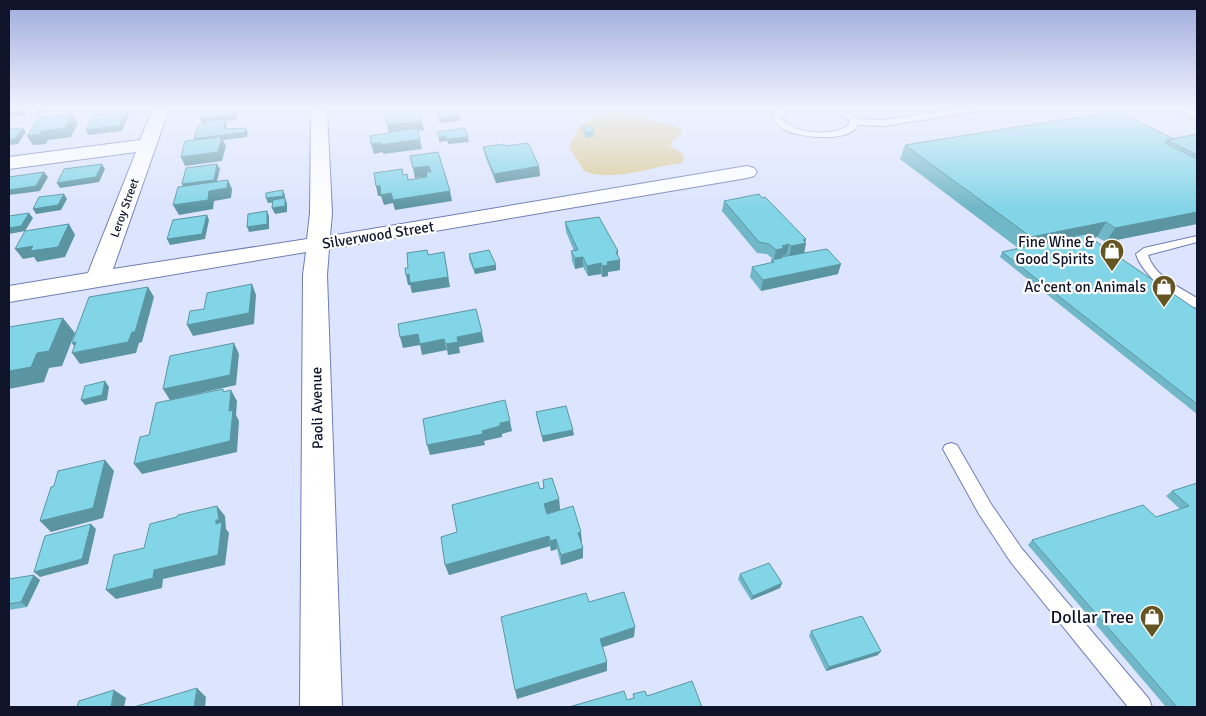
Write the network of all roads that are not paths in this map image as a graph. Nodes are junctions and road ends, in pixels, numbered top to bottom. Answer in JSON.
{"nodes":[{"id":1,"x":320,"y":142,"type":"edge"},
{"id":2,"x":148,"y":145,"type":"joint"},
{"id":3,"x":9,"y":163,"type":"edge"},
{"id":4,"x":747,"y":172,"type":"dead end"},
{"id":5,"x":1197,"y":239,"type":"edge"},
{"id":6,"x":318,"y":244,"type":"junction"},
{"id":7,"x":98,"y":279,"type":"junction"},
{"id":8,"x":9,"y":294,"type":"edge"},
{"id":9,"x":1197,"y":304,"type":"edge"},
{"id":10,"x":951,"y":449,"type":"dead end"},
{"id":11,"x":321,"y":707,"type":"edge"},
{"id":12,"x":1141,"y":707,"type":"edge"}],
"edges":[{"from":1,"to":6,"type":"street","name":"Paoli Avenue"},
{"from":2,"to":3,"type":"street"},
{"from":2,"to":7,"type":"street","name":"Leroy Street"},
{"from":4,"to":6,"type":"street","name":"Silverwood Street"},
{"from":5,"to":9,"type":"lane"},
{"from":6,"to":7,"type":"street","name":"Silverwood Street"},
{"from":6,"to":11,"type":"street","name":"Paoli Avenue"},
{"from":7,"to":8,"type":"street","name":"Silverwood Street"},
{"from":10,"to":12,"type":"lane"}]}
